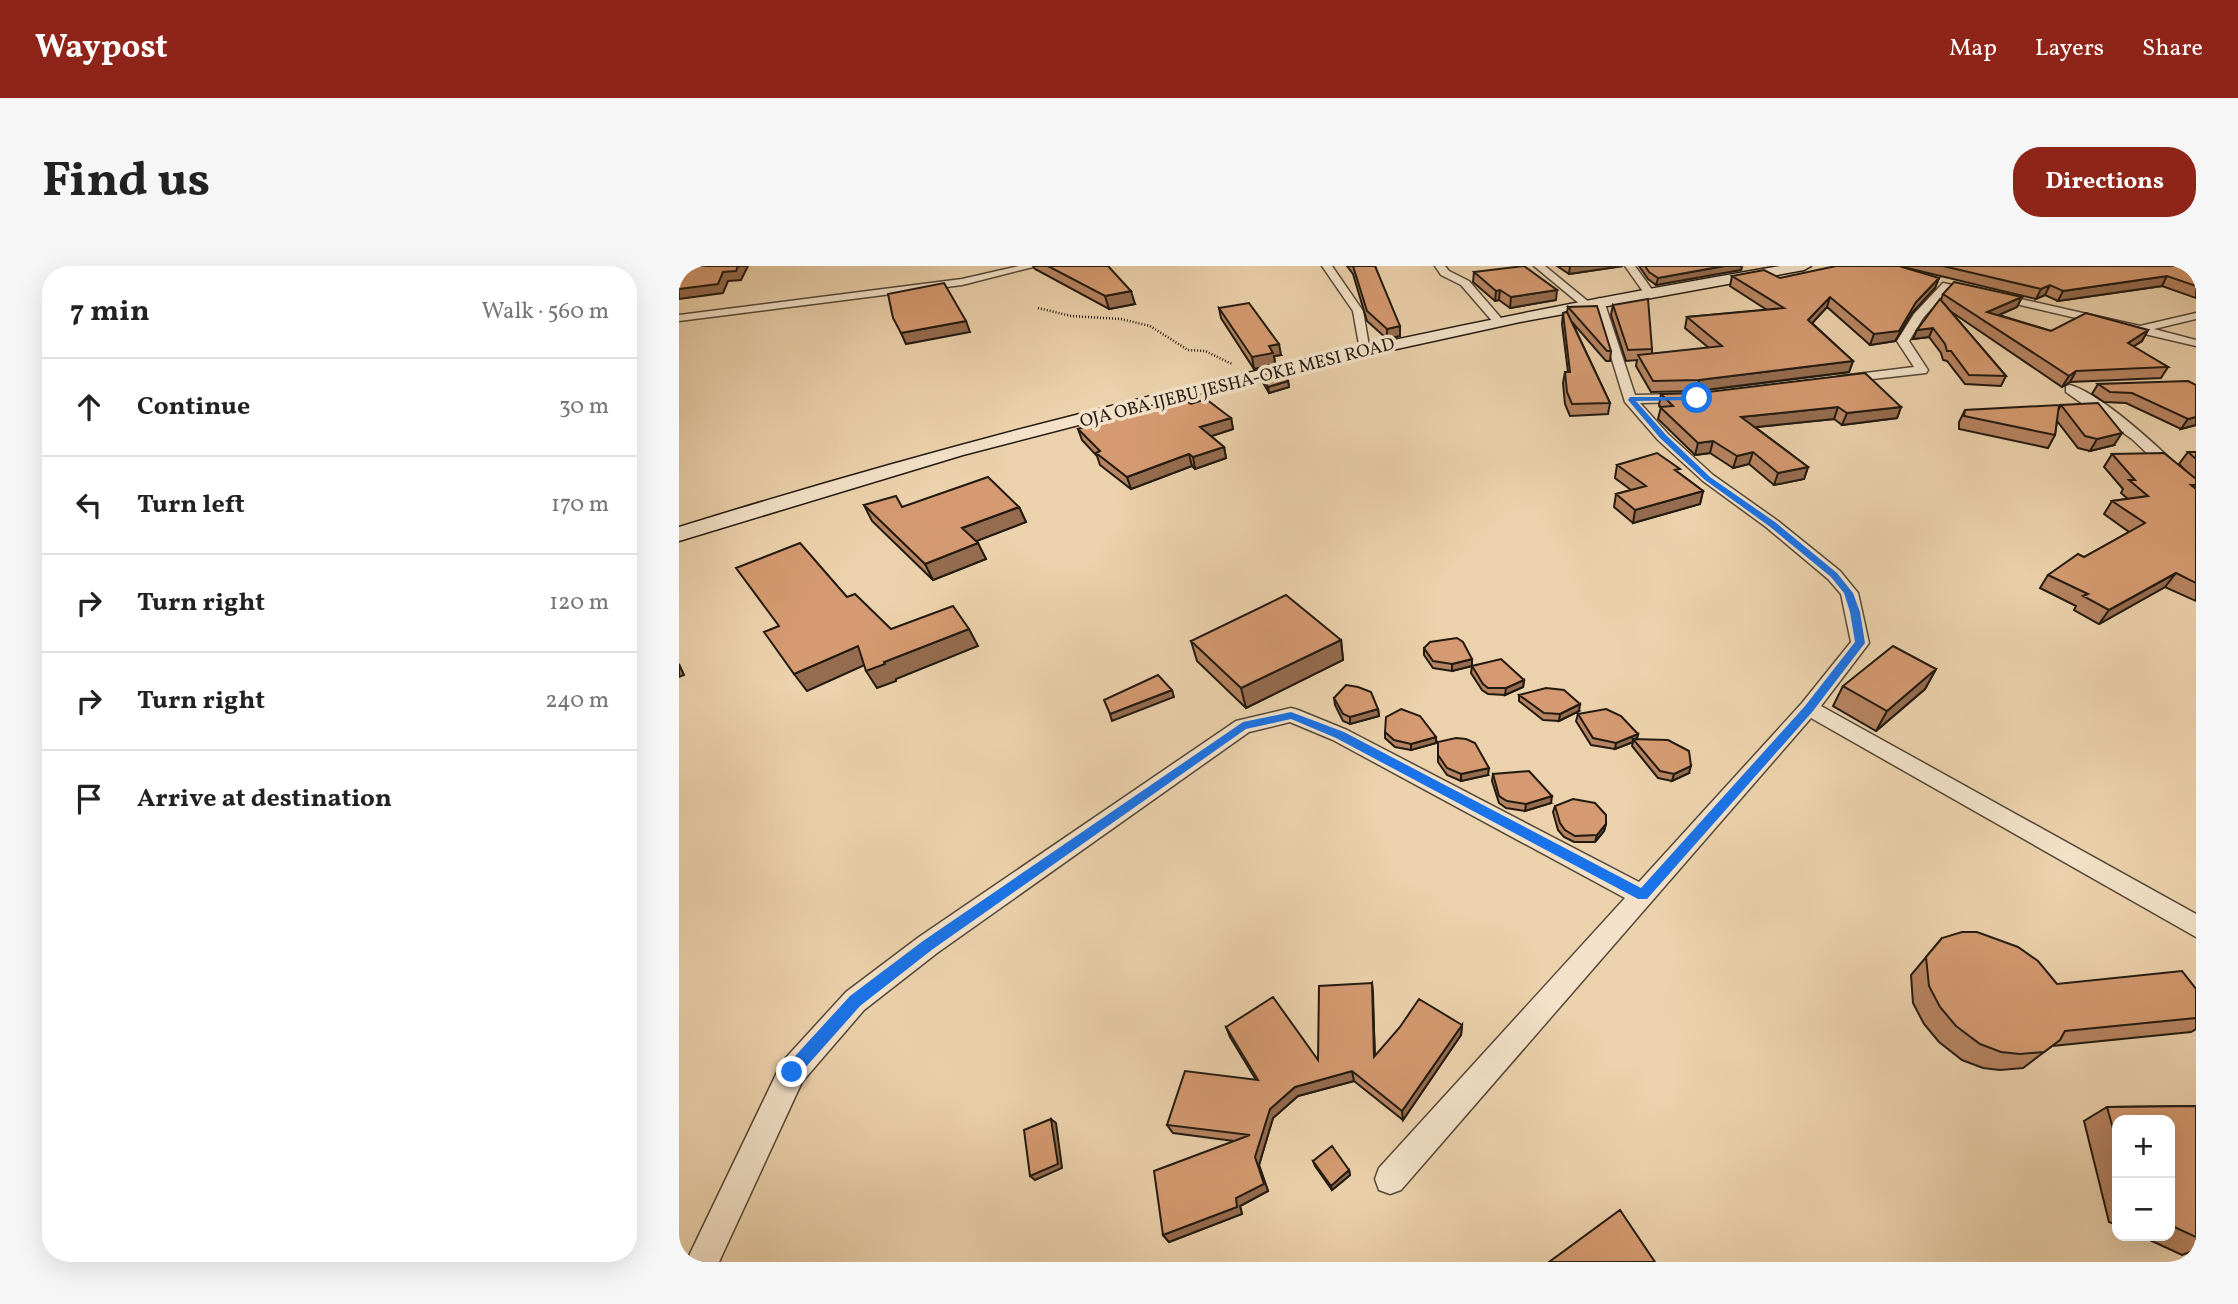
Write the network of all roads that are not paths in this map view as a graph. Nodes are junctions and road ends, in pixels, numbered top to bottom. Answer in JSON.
{"nodes":[{"id":1,"x":1032,"y":266,"type":"edge"},
{"id":2,"x":1327,"y":266,"type":"edge"},
{"id":3,"x":1440,"y":266,"type":"edge"},
{"id":4,"x":1539,"y":266,"type":"edge"},
{"id":5,"x":1630,"y":266,"type":"edge"},
{"id":6,"x":1804,"y":266,"type":"edge"},
{"id":7,"x":969,"y":270,"type":"dead end"},
{"id":8,"x":978,"y":280,"type":"junction"},
{"id":9,"x":1961,"y":288,"type":"edge"},
{"id":10,"x":1648,"y":292,"type":"junction"},
{"id":11,"x":1988,"y":294,"type":"edge"},
{"id":12,"x":1592,"y":302,"type":"junction"},
{"id":13,"x":2196,"y":316,"type":"edge"},
{"id":14,"x":679,"y":318,"type":"edge"},
{"id":15,"x":1497,"y":320,"type":"junction"},
{"id":16,"x":2140,"y":329,"type":"junction"},
{"id":17,"x":2196,"y":343,"type":"edge"},
{"id":18,"x":1366,"y":350,"type":"junction"},
{"id":19,"x":1832,"y":381,"type":"edge"},
{"id":20,"x":2095,"y":387,"type":"dead end"},
{"id":21,"x":1697,"y":398,"type":"edge"},
{"id":22,"x":1630,"y":399,"type":"junction"},
{"id":23,"x":2196,"y":492,"type":"edge"},
{"id":24,"x":679,"y":534,"type":"edge"},
{"id":25,"x":1809,"y":708,"type":"junction"},
{"id":26,"x":1643,"y":895,"type":"junction"},
{"id":27,"x":2196,"y":926,"type":"edge"},
{"id":28,"x":1390,"y":1179,"type":"dead end"},
{"id":29,"x":702,"y":1262,"type":"edge"}],
"edges":[{"from":1,"to":8,"type":"street"},
{"from":2,"to":18,"type":"street"},
{"from":3,"to":15,"type":"street"},
{"from":4,"to":12,"type":"street"},
{"from":5,"to":10,"type":"street"},
{"from":6,"to":10,"type":"main road","name":"OJA OBA IJEBU JESHA-OKE MESI ROAD"},
{"from":7,"to":8,"type":"street"},
{"from":8,"to":14,"type":"street"},
{"from":9,"to":19,"type":"street"},
{"from":10,"to":12,"type":"main road","name":"OJA OBA IJEBU JESHA-OKE MESI ROAD"},
{"from":11,"to":16,"type":"street"},
{"from":12,"to":15,"type":"main road","name":"OJA OBA IJEBU JESHA-OKE MESI ROAD"},
{"from":12,"to":22,"type":"street"},
{"from":13,"to":16,"type":"street"},
{"from":15,"to":18,"type":"main road","name":"OJA OBA IJEBU JESHA-OKE MESI ROAD"},
{"from":16,"to":17,"type":"street"},
{"from":18,"to":24,"type":"main road","name":"OJA OBA IJEBU JESHA-OKE MESI ROAD"},
{"from":20,"to":23,"type":"street"},
{"from":21,"to":22,"type":"street"},
{"from":22,"to":25,"type":"street"},
{"from":25,"to":26,"type":"street"},
{"from":25,"to":27,"type":"street"},
{"from":26,"to":28,"type":"street"},
{"from":26,"to":29,"type":"street"}]}
